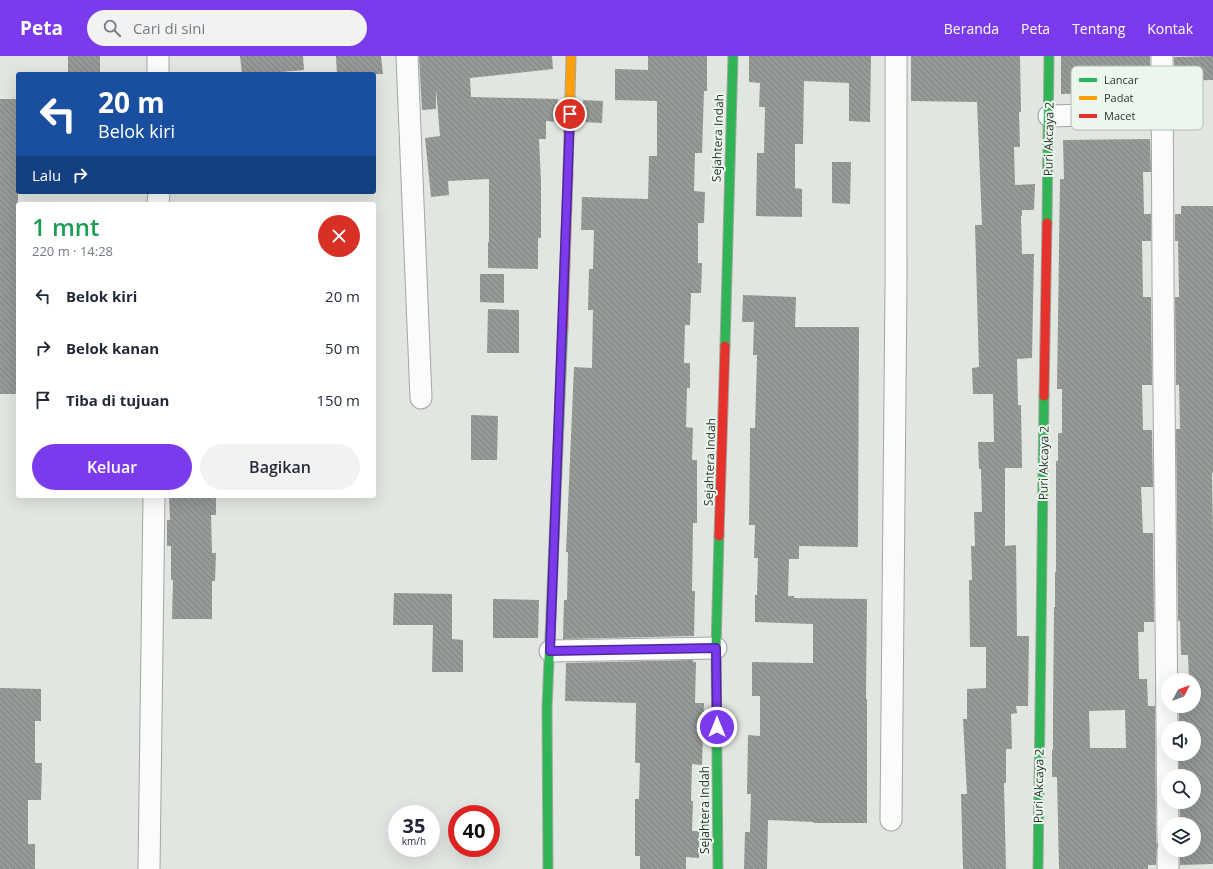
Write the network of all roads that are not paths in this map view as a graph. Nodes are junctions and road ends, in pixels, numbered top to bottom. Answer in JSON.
{"nodes":[{"id":1,"x":158,"y":56,"type":"edge"},
{"id":2,"x":407,"y":56,"type":"edge"},
{"id":3,"x":571,"y":56,"type":"edge"},
{"id":4,"x":733,"y":56,"type":"edge"},
{"id":5,"x":896,"y":56,"type":"edge"},
{"id":6,"x":1049,"y":56,"type":"edge"},
{"id":7,"x":158,"y":72,"type":"edge"},
{"id":8,"x":1071,"y":115,"type":"edge"},
{"id":9,"x":1049,"y":116,"type":"junction"},
{"id":10,"x":1162,"y":130,"type":"edge"},
{"id":11,"x":421,"y":398,"type":"dead end"},
{"id":12,"x":154,"y":498,"type":"edge"},
{"id":13,"x":716,"y":648,"type":"junction"},
{"id":14,"x":550,"y":651,"type":"junction"},
{"id":15,"x":1168,"y":817,"type":"edge"},
{"id":16,"x":891,"y":820,"type":"dead end"},
{"id":17,"x":1168,"y":857,"type":"edge"},
{"id":18,"x":149,"y":869,"type":"edge"},
{"id":19,"x":548,"y":869,"type":"edge"},
{"id":20,"x":718,"y":869,"type":"edge"},
{"id":21,"x":1038,"y":869,"type":"edge"},
{"id":22,"x":1168,"y":869,"type":"edge"}],
"edges":[{"from":1,"to":7,"type":"street"},
{"from":2,"to":11,"type":"street"},
{"from":3,"to":14,"type":"street"},
{"from":4,"to":13,"type":"street","name":"Sejahtera Indah"},
{"from":5,"to":16,"type":"street"},
{"from":6,"to":9,"type":"street","name":"Puri Akcaya 2"},
{"from":8,"to":9,"type":"street"},
{"from":9,"to":21,"type":"street","name":"Puri Akcaya 2"},
{"from":10,"to":15,"type":"street"},
{"from":12,"to":18,"type":"street"},
{"from":13,"to":14,"type":"street"},
{"from":13,"to":20,"type":"street","name":"Sejahtera Indah"},
{"from":14,"to":19,"type":"street"},
{"from":17,"to":22,"type":"street"}]}
